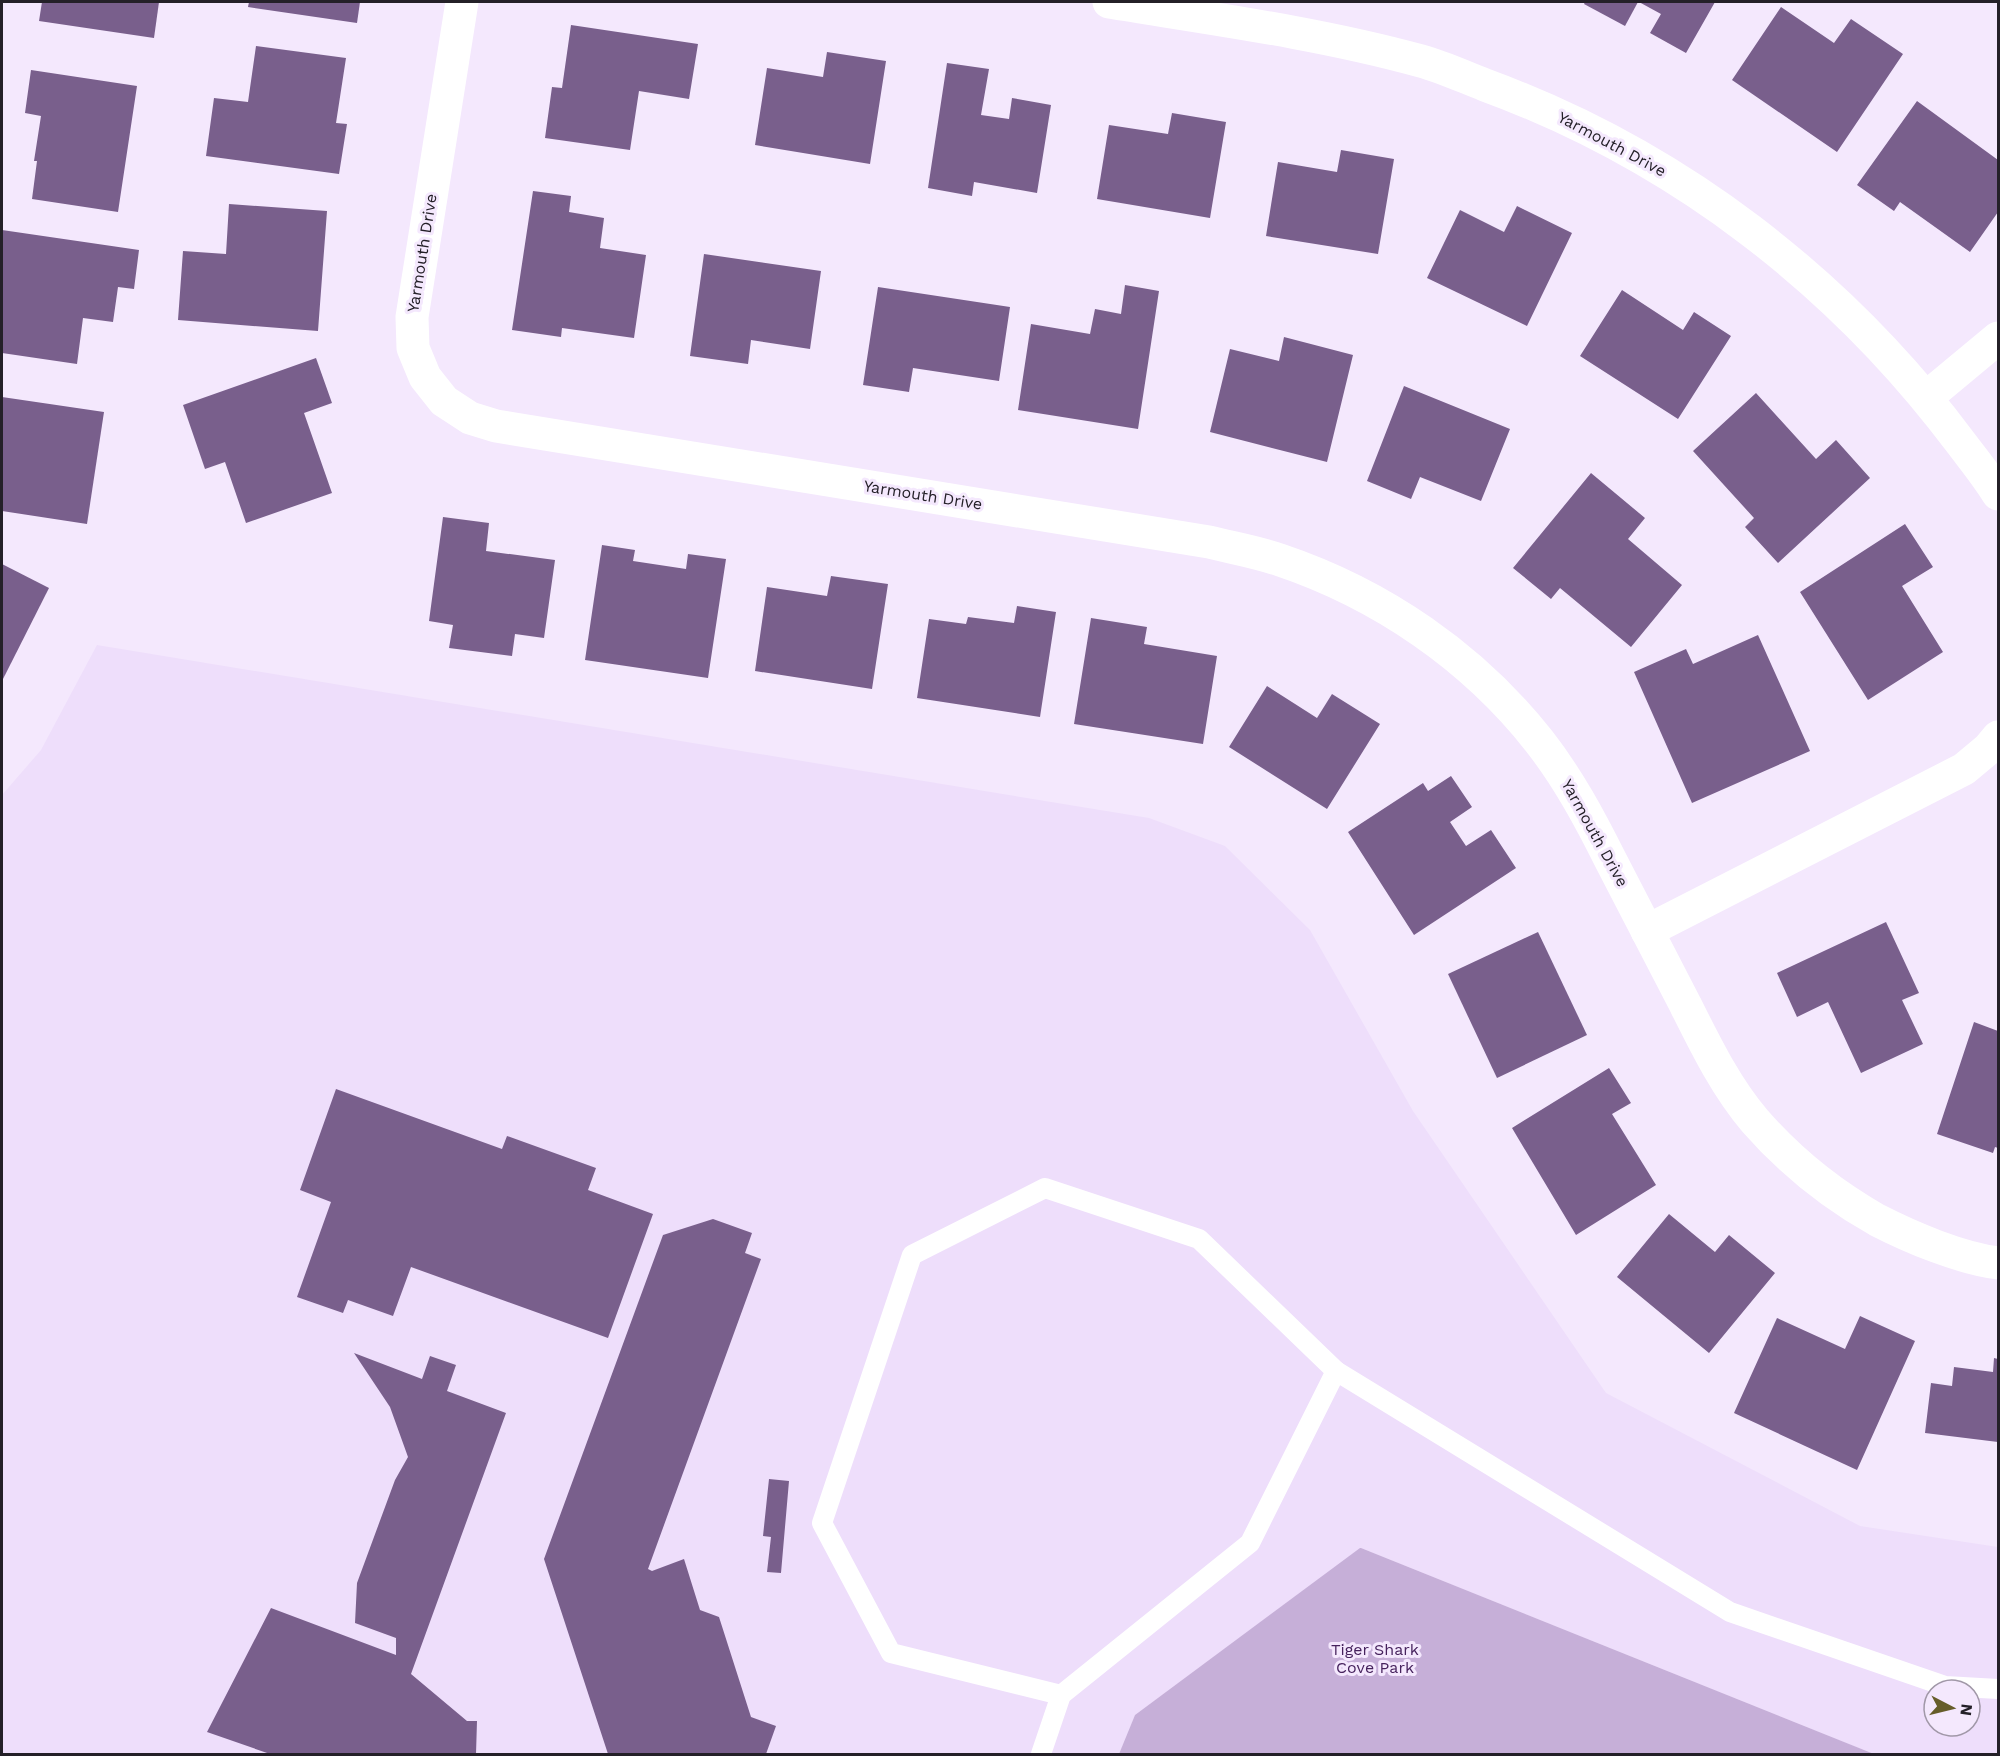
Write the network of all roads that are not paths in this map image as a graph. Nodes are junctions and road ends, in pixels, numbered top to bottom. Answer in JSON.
{"nodes":[{"id":1,"x":462,"y":2,"type":"edge"},
{"id":2,"x":1109,"y":2,"type":"edge"},
{"id":3,"x":1998,"y":339,"type":"edge"},
{"id":4,"x":1927,"y":397,"type":"junction"},
{"id":5,"x":1998,"y":494,"type":"edge"},
{"id":6,"x":1998,"y":737,"type":"edge"},
{"id":7,"x":1647,"y":931,"type":"junction"},
{"id":8,"x":1998,"y":1263,"type":"edge"},
{"id":9,"x":1335,"y":1371,"type":"junction"},
{"id":10,"x":1998,"y":1689,"type":"edge"},
{"id":11,"x":1061,"y":1695,"type":"junction"},
{"id":12,"x":1041,"y":1755,"type":"edge"}],
"edges":[{"from":1,"to":7,"type":"street","name":"Yarmouth Drive"},
{"from":2,"to":4,"type":"street","name":"Yarmouth Drive"},
{"from":3,"to":4,"type":"street"},
{"from":4,"to":5,"type":"street","name":"Yarmouth Drive"},
{"from":6,"to":7,"type":"street"},
{"from":7,"to":8,"type":"street","name":"Yarmouth Drive"},
{"from":9,"to":10,"type":"lane"},
{"from":9,"to":11,"type":"lane"},
{"from":9,"to":11,"type":"lane"},
{"from":11,"to":12,"type":"lane"}]}
